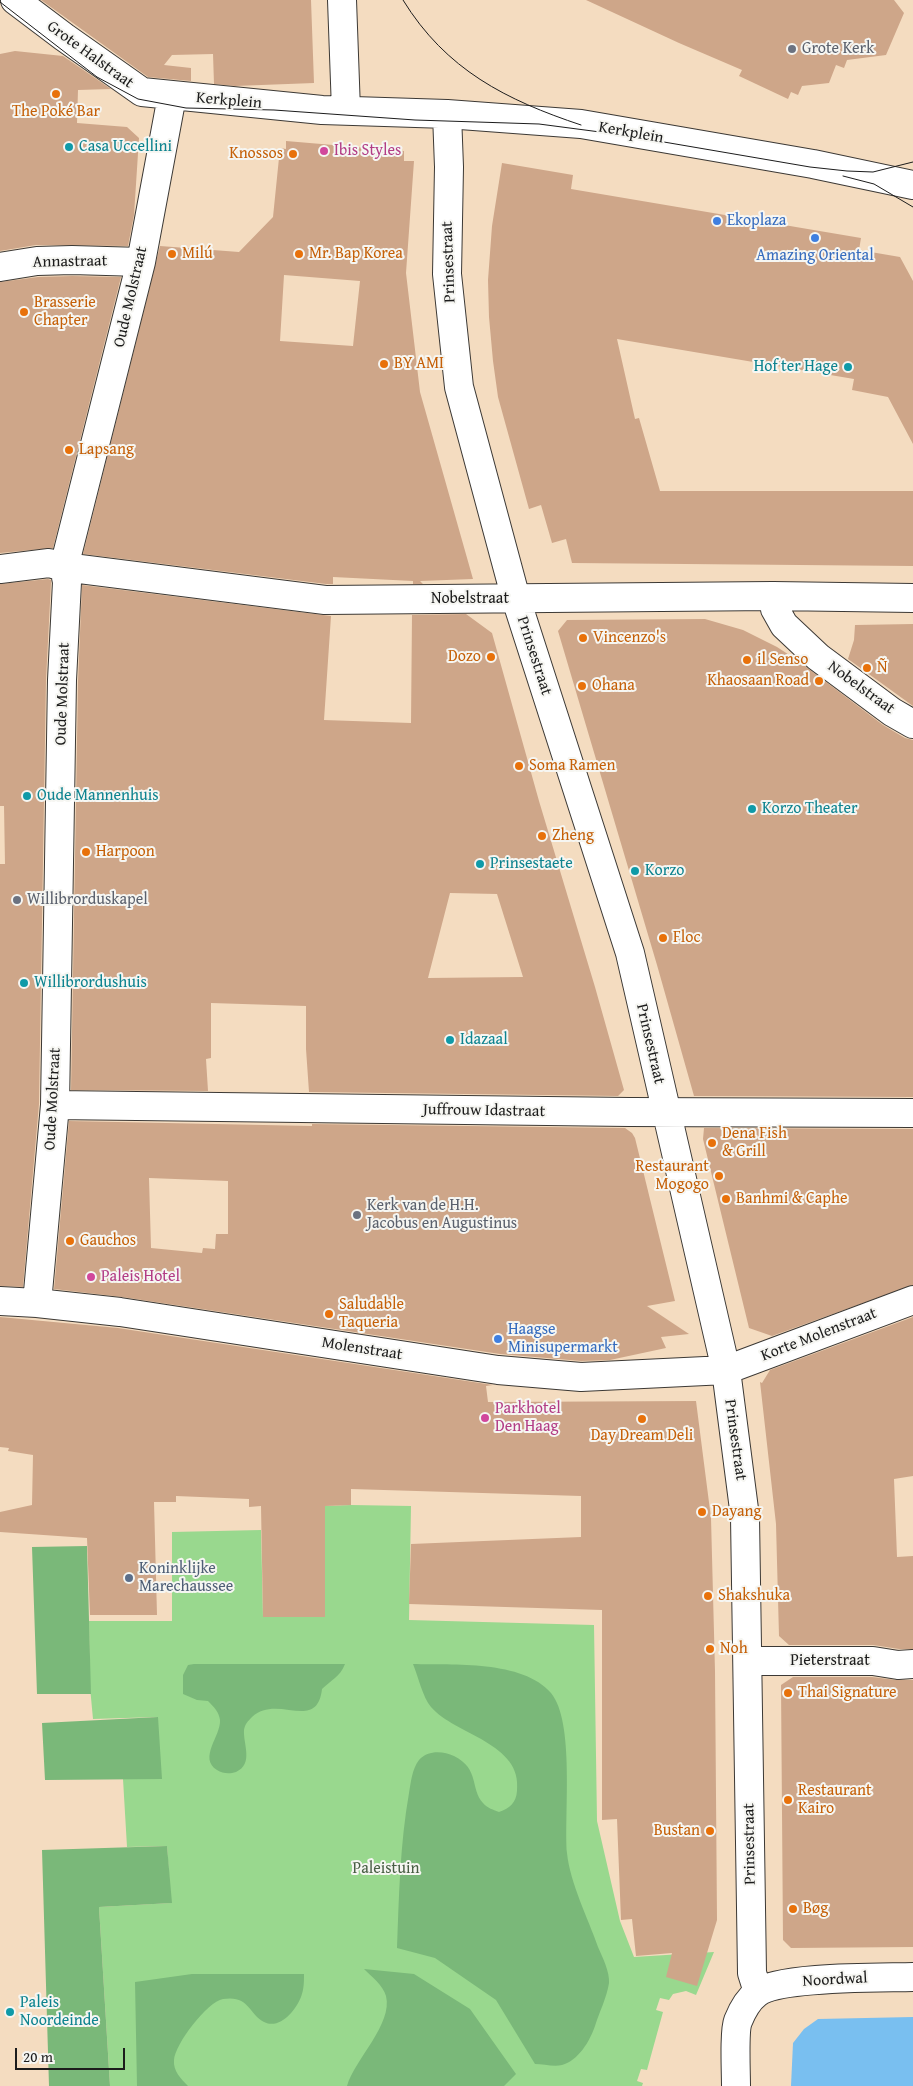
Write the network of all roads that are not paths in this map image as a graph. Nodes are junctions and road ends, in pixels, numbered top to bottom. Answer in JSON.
{"nodes":[{"id":1,"x":15,"y":0,"type":"edge"},
{"id":2,"x":342,"y":0,"type":"edge"},
{"id":3,"x":172,"y":96,"type":"junction"},
{"id":4,"x":346,"y":110,"type":"junction"},
{"id":5,"x":447,"y":114,"type":"junction"},
{"id":6,"x":913,"y":185,"type":"edge"},
{"id":7,"x":141,"y":262,"type":"junction"},
{"id":8,"x":0,"y":267,"type":"edge"},
{"id":9,"x":64,"y":568,"type":"junction"},
{"id":10,"x":0,"y":569,"type":"edge"},
{"id":11,"x":773,"y":596,"type":"junction"},
{"id":12,"x":913,"y":598,"type":"edge"},
{"id":13,"x":516,"y":599,"type":"junction"},
{"id":14,"x":913,"y":724,"type":"edge"},
{"id":15,"x":55,"y":1105,"type":"junction"},
{"id":16,"x":666,"y":1113,"type":"junction"},
{"id":17,"x":913,"y":1113,"type":"edge"},
{"id":18,"x":913,"y":1300,"type":"edge"},
{"id":19,"x":0,"y":1302,"type":"edge"},
{"id":20,"x":37,"y":1303,"type":"junction"},
{"id":21,"x":726,"y":1370,"type":"junction"},
{"id":22,"x":748,"y":1661,"type":"junction"},
{"id":23,"x":913,"y":1664,"type":"edge"},
{"id":24,"x":913,"y":1977,"type":"edge"},
{"id":25,"x":758,"y":1992,"type":"junction"},
{"id":26,"x":736,"y":2086,"type":"edge"}],
"edges":[{"from":1,"to":3,"type":"street","name":"Grote Halstraat"},
{"from":2,"to":4,"type":"street"},
{"from":3,"to":4,"type":"street","name":"Kerkplein"},
{"from":3,"to":7,"type":"street","name":"Oude Molstraat"},
{"from":4,"to":5,"type":"street","name":"Kerkplein"},
{"from":5,"to":6,"type":"street","name":"Kerkplein"},
{"from":5,"to":13,"type":"street","name":"Prinsestraat"},
{"from":7,"to":8,"type":"street","name":"Annastraat"},
{"from":7,"to":9,"type":"street","name":"Oude Molstraat"},
{"from":9,"to":10,"type":"street","name":"Nobelstraat"},
{"from":9,"to":13,"type":"street","name":"Nobelstraat"},
{"from":9,"to":15,"type":"street","name":"Oude Molstraat"},
{"from":11,"to":12,"type":"street"},
{"from":11,"to":13,"type":"street","name":"Nobelstraat"},
{"from":11,"to":14,"type":"street","name":"Nobelstraat"},
{"from":13,"to":16,"type":"street","name":"Prinsestraat"},
{"from":15,"to":16,"type":"street","name":"Juffrouw Idastraat"},
{"from":15,"to":20,"type":"street","name":"Oude Molstraat"},
{"from":16,"to":17,"type":"street","name":"Juffrouw Idastraat"},
{"from":16,"to":21,"type":"street","name":"Prinsestraat"},
{"from":18,"to":21,"type":"street","name":"Korte Molenstraat"},
{"from":19,"to":20,"type":"street","name":"Molenstraat"},
{"from":20,"to":21,"type":"street","name":"Molenstraat"},
{"from":21,"to":22,"type":"street","name":"Prinsestraat"},
{"from":22,"to":23,"type":"street","name":"Pieterstraat"},
{"from":22,"to":25,"type":"street","name":"Prinsestraat"},
{"from":24,"to":25,"type":"street","name":"Noordwal"},
{"from":25,"to":26,"type":"street"}]}
